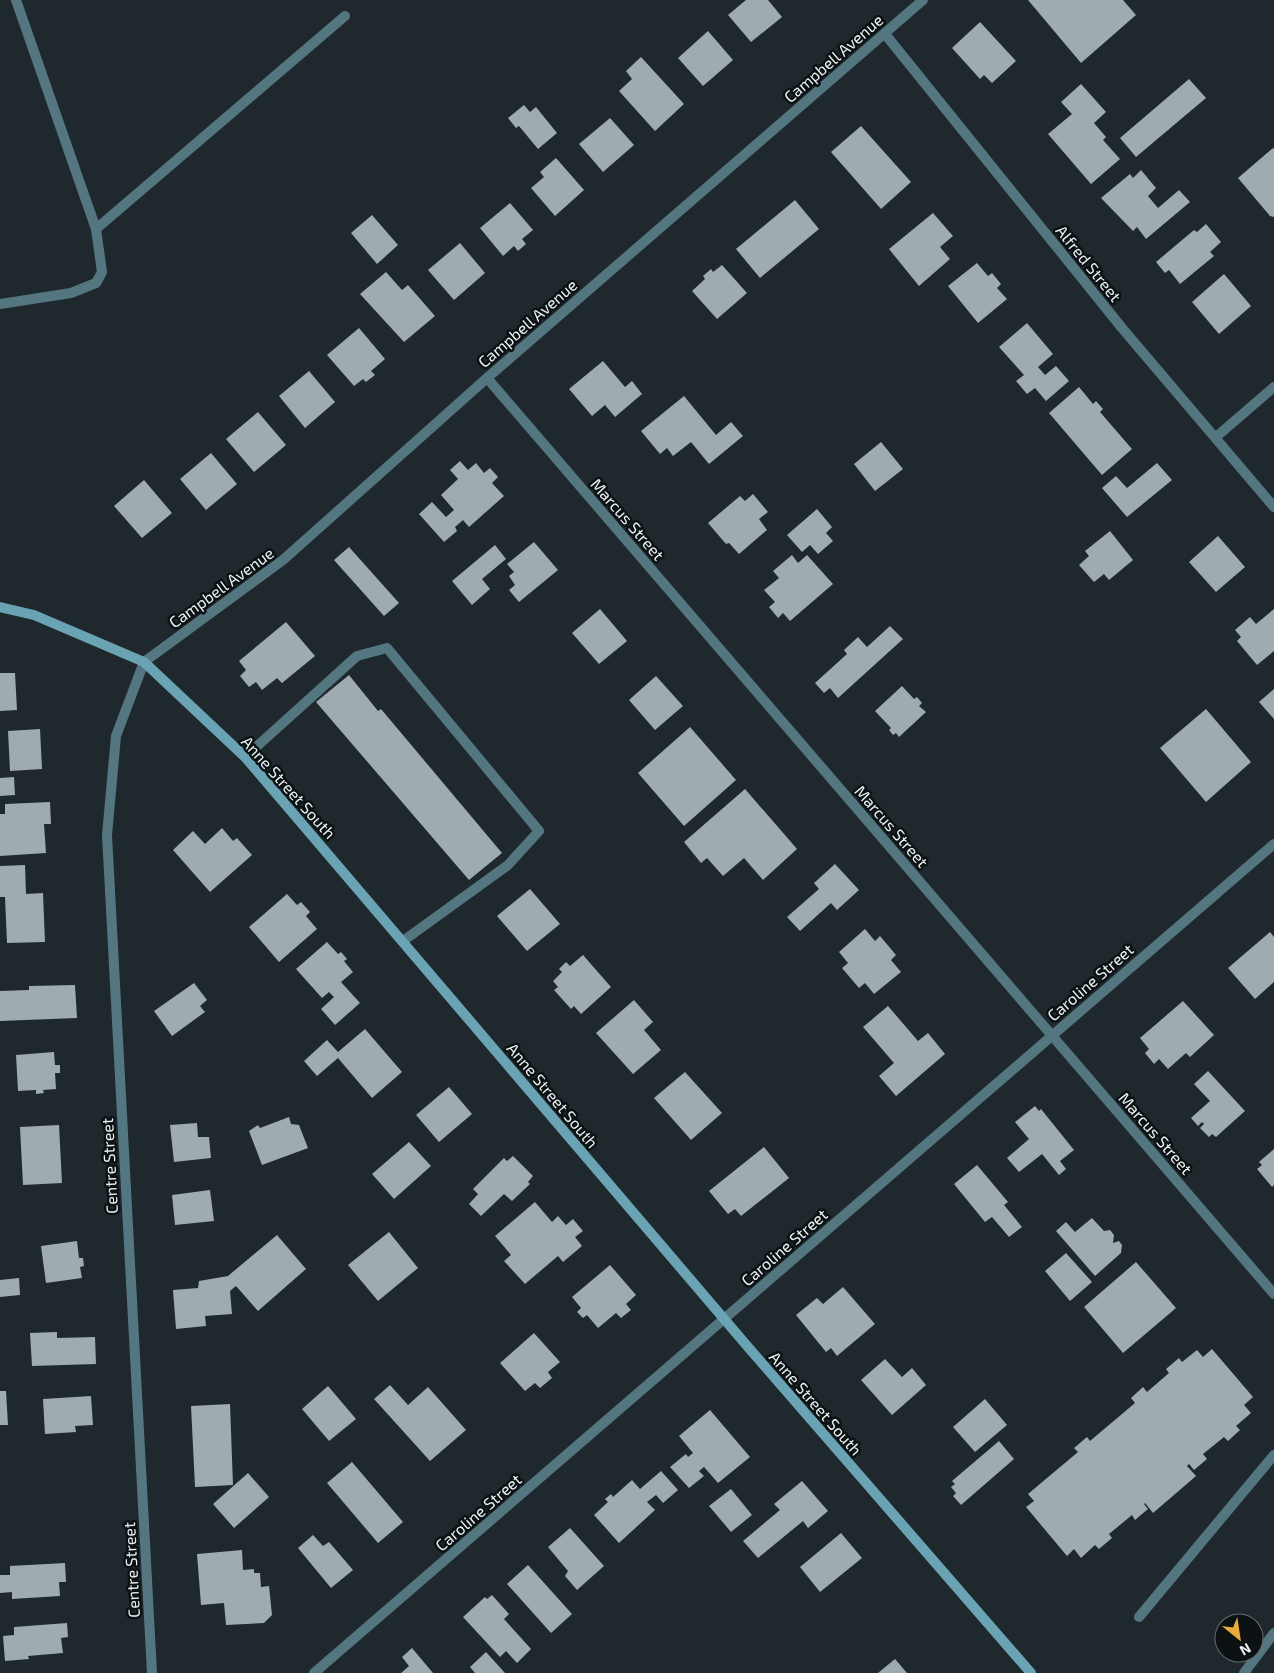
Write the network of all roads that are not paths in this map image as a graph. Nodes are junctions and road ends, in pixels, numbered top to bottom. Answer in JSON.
{"nodes":[{"id":1,"x":16,"y":0,"type":"edge"},
{"id":2,"x":923,"y":0,"type":"edge"},
{"id":3,"x":345,"y":16,"type":"dead end"},
{"id":4,"x":884,"y":34,"type":"junction"},
{"id":5,"x":96,"y":229,"type":"junction"},
{"id":6,"x":0,"y":304,"type":"edge"},
{"id":7,"x":486,"y":378,"type":"junction"},
{"id":8,"x":1274,"y":387,"type":"edge"},
{"id":9,"x":1216,"y":437,"type":"junction"},
{"id":10,"x":1274,"y":507,"type":"edge"},
{"id":11,"x":0,"y":607,"type":"edge"},
{"id":12,"x":144,"y":662,"type":"junction"},
{"id":13,"x":245,"y":756,"type":"junction"},
{"id":14,"x":1274,"y":844,"type":"edge"},
{"id":15,"x":403,"y":941,"type":"junction"},
{"id":16,"x":1052,"y":1034,"type":"junction"},
{"id":17,"x":1274,"y":1294,"type":"edge"},
{"id":18,"x":724,"y":1318,"type":"junction"},
{"id":19,"x":1274,"y":1455,"type":"edge"},
{"id":20,"x":1139,"y":1618,"type":"dead end"},
{"id":21,"x":1274,"y":1633,"type":"edge"},
{"id":22,"x":152,"y":1673,"type":"edge"},
{"id":23,"x":314,"y":1673,"type":"edge"},
{"id":24,"x":1031,"y":1673,"type":"edge"},
{"id":25,"x":1244,"y":1673,"type":"edge"}],
"edges":[{"from":1,"to":5,"type":"street"},
{"from":2,"to":4,"type":"street","name":"Campbell Avenue"},
{"from":3,"to":5,"type":"street"},
{"from":4,"to":7,"type":"street","name":"Campbell Avenue"},
{"from":4,"to":9,"type":"street","name":"Alfred Street"},
{"from":5,"to":6,"type":"street"},
{"from":7,"to":12,"type":"street","name":"Campbell Avenue"},
{"from":7,"to":16,"type":"street","name":"Marcus Street"},
{"from":8,"to":9,"type":"street"},
{"from":9,"to":10,"type":"street","name":"Alfred Street"},
{"from":11,"to":12,"type":"street","name":"Anne Street South"},
{"from":12,"to":13,"type":"street","name":"Anne Street South"},
{"from":12,"to":22,"type":"street","name":"Centre Street"},
{"from":13,"to":15,"type":"street","name":"Anne Street South"},
{"from":13,"to":15,"type":"street"},
{"from":14,"to":16,"type":"street","name":"Caroline Street"},
{"from":15,"to":18,"type":"street","name":"Anne Street South"},
{"from":16,"to":17,"type":"street","name":"Marcus Street"},
{"from":16,"to":18,"type":"street","name":"Caroline Street"},
{"from":18,"to":23,"type":"street","name":"Caroline Street"},
{"from":18,"to":24,"type":"street","name":"Anne Street South"},
{"from":19,"to":20,"type":"street"},
{"from":21,"to":25,"type":"street"}]}
